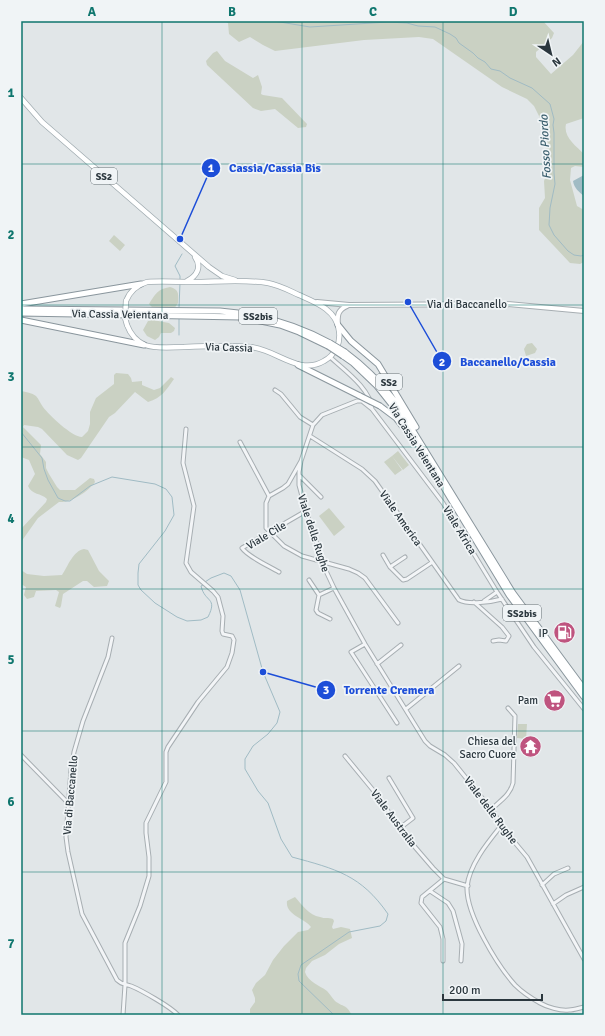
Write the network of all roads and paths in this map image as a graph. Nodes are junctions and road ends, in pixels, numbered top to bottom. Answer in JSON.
{"nodes":[{"id":1,"x":21,"y":98,"type":"edge"},
{"id":2,"x":190,"y":250,"type":"junction"},
{"id":3,"x":242,"y":281,"type":"junction"},
{"id":4,"x":182,"y":282,"type":"junction"},
{"id":5,"x":141,"y":284,"type":"junction"},
{"id":6,"x":315,"y":302,"type":"junction"},
{"id":7,"x":21,"y":304,"type":"edge"},
{"id":8,"x":349,"y":305,"type":"junction"},
{"id":9,"x":21,"y":309,"type":"edge"},
{"id":10,"x":584,"y":311,"type":"edge"},
{"id":11,"x":21,"y":313,"type":"edge"},
{"id":12,"x":174,"y":313,"type":"junction"},
{"id":13,"x":21,"y":320,"type":"edge"},
{"id":14,"x":338,"y":325,"type":"junction"},
{"id":15,"x":144,"y":345,"type":"junction"},
{"id":16,"x":330,"y":357,"type":"junction"},
{"id":17,"x":298,"y":365,"type":"junction"},
{"id":18,"x":275,"y":390,"type":"dead end"},
{"id":19,"x":372,"y":409,"type":"junction"},
{"id":20,"x":313,"y":425,"type":"junction"},
{"id":21,"x":186,"y":429,"type":"dead end"},
{"id":22,"x":310,"y":436,"type":"junction"},
{"id":23,"x":240,"y":442,"type":"dead end"},
{"id":24,"x":424,"y":451,"type":"junction"},
{"id":25,"x":300,"y":461,"type":"junction"},
{"id":26,"x":431,"y":463,"type":"junction"},
{"id":27,"x":299,"y":475,"type":"junction"},
{"id":28,"x":269,"y":496,"type":"junction"},
{"id":29,"x":321,"y":497,"type":"dead end"},
{"id":30,"x":306,"y":511,"type":"junction"},
{"id":31,"x":270,"y":532,"type":"junction"},
{"id":32,"x":383,"y":555,"type":"dead end"},
{"id":33,"x":405,"y":557,"type":"dead end"},
{"id":34,"x":324,"y":562,"type":"junction"},
{"id":35,"x":432,"y":563,"type":"junction"},
{"id":36,"x":390,"y":567,"type":"junction"},
{"id":37,"x":279,"y":572,"type":"dead end"},
{"id":38,"x":309,"y":580,"type":"dead end"},
{"id":39,"x":334,"y":588,"type":"junction"},
{"id":40,"x":497,"y":592,"type":"junction"},
{"id":41,"x":319,"y":595,"type":"junction"},
{"id":42,"x":502,"y":599,"type":"junction"},
{"id":43,"x":474,"y":602,"type":"junction"},
{"id":44,"x":482,"y":602,"type":"junction"},
{"id":45,"x":330,"y":619,"type":"dead end"},
{"id":46,"x":398,"y":623,"type":"dead end"},
{"id":47,"x":112,"y":638,"type":"dead end"},
{"id":48,"x":493,"y":641,"type":"dead end"},
{"id":49,"x":365,"y":644,"type":"junction"},
{"id":50,"x":401,"y":645,"type":"dead end"},
{"id":51,"x":377,"y":664,"type":"junction"},
{"id":52,"x":459,"y":666,"type":"dead end"},
{"id":53,"x":584,"y":689,"type":"edge"},
{"id":54,"x":584,"y":697,"type":"edge"},
{"id":55,"x":508,"y":708,"type":"dead end"},
{"id":56,"x":406,"y":709,"type":"junction"},
{"id":57,"x":584,"y":709,"type":"edge"},
{"id":58,"x":397,"y":723,"type":"dead end"},
{"id":59,"x":21,"y":755,"type":"edge"},
{"id":60,"x":345,"y":756,"type":"dead end"},
{"id":61,"x":389,"y":778,"type":"dead end"},
{"id":62,"x":68,"y":803,"type":"junction"},
{"id":63,"x":492,"y":809,"type":"junction"},
{"id":64,"x":501,"y":826,"type":"junction"},
{"id":65,"x":400,"y":828,"type":"junction"},
{"id":66,"x":568,"y":868,"type":"dead end"},
{"id":67,"x":444,"y":879,"type":"junction"},
{"id":68,"x":542,"y":885,"type":"junction"},
{"id":69,"x":468,"y":886,"type":"junction"},
{"id":70,"x":583,"y":889,"type":"edge"},
{"id":71,"x":430,"y":891,"type":"junction"},
{"id":72,"x":553,"y":904,"type":"junction"},
{"id":73,"x":584,"y":959,"type":"edge"},
{"id":74,"x":443,"y":961,"type":"dead end"},
{"id":75,"x":461,"y":961,"type":"dead end"},
{"id":76,"x":125,"y":985,"type":"junction"},
{"id":77,"x":584,"y":1007,"type":"edge"},
{"id":78,"x":123,"y":1015,"type":"edge"},
{"id":79,"x":178,"y":1015,"type":"edge"}],
"edges":[{"from":1,"to":2,"type":"main road","number":"SS2"},
{"from":2,"to":3,"type":"main road","number":"SS2"},
{"from":2,"to":4,"type":"main road","number":"SS2"},
{"from":3,"to":4,"type":"main road","number":"SS2"},
{"from":3,"to":6,"type":"main road","number":"SS2"},
{"from":4,"to":5,"type":"main road","number":"SS2"},
{"from":5,"to":7,"type":"highway"},
{"from":5,"to":15,"type":"main road","bridge":true},
{"from":6,"to":8,"type":"street","name":"Via di Baccanello"},
{"from":6,"to":14,"type":"main road","number":"SS2"},
{"from":8,"to":10,"type":"street","name":"Via di Baccanello"},
{"from":8,"to":14,"type":"street"},
{"from":9,"to":12,"type":"highway","name":"Via Cassia Veientana","number":"SS2bis"},
{"from":11,"to":12,"type":"highway","name":"Via Cassia Veientana","number":"SS2bis"},
{"from":12,"to":24,"type":"highway","name":"Via Cassia Veientana","number":"SS2bis","bridge":true},
{"from":13,"to":15,"type":"highway"},
{"from":14,"to":16,"type":"main road"},
{"from":14,"to":24,"type":"highway","number":"SS2"},
{"from":15,"to":17,"type":"main road","name":"Via Cassia","number":"SS2"},
{"from":16,"to":17,"type":"main road","name":"Via Cassia","number":"SS2"},
{"from":16,"to":19,"type":"street","name":"Viale Africa"},
{"from":17,"to":24,"type":"highway","number":"SS2","bridge":true},
{"from":18,"to":20,"type":"street"},
{"from":19,"to":20,"type":"street"},
{"from":19,"to":40,"type":"street","name":"Viale Africa"},
{"from":20,"to":22,"type":"street"},
{"from":21,"to":76,"type":"street"},
{"from":22,"to":25,"type":"street"},
{"from":22,"to":35,"type":"street","name":"Viale America"},
{"from":23,"to":28,"type":"street"},
{"from":24,"to":26,"type":"highway","name":"Via Cassia Veientana","number":"SS2bis"},
{"from":25,"to":27,"type":"street","name":"Viale delle Rughe"},
{"from":25,"to":28,"type":"street"},
{"from":26,"to":53,"type":"highway","name":"Via Cassia Veientana","number":"SS2bis"},
{"from":26,"to":54,"type":"highway","name":"Via Cassia Veientana","number":"SS2bis"},
{"from":27,"to":29,"type":"street"},
{"from":27,"to":30,"type":"street","name":"Viale delle Rughe"},
{"from":28,"to":31,"type":"street"},
{"from":30,"to":31,"type":"street","name":"Viale Cile"},
{"from":30,"to":34,"type":"street","name":"Viale delle Rughe"},
{"from":31,"to":34,"type":"street"},
{"from":31,"to":37,"type":"street","name":"Viale Cile"},
{"from":32,"to":36,"type":"street"},
{"from":33,"to":36,"type":"street"},
{"from":34,"to":39,"type":"street","name":"Viale delle Rughe"},
{"from":34,"to":46,"type":"street"},
{"from":35,"to":36,"type":"street"},
{"from":35,"to":43,"type":"street","name":"Viale America"},
{"from":38,"to":41,"type":"street","name":"Viale delle Rughe"},
{"from":39,"to":41,"type":"street"},
{"from":39,"to":49,"type":"street","name":"Viale delle Rughe"},
{"from":40,"to":42,"type":"street","name":"Viale Africa"},
{"from":40,"to":44,"type":"street"},
{"from":41,"to":45,"type":"street"},
{"from":42,"to":44,"type":"street","name":"Viale America"},
{"from":42,"to":57,"type":"street","name":"Viale Africa"},
{"from":43,"to":44,"type":"street","name":"Viale America"},
{"from":43,"to":48,"type":"street"},
{"from":47,"to":62,"type":"street","name":"Via di Baccanello"},
{"from":49,"to":51,"type":"street","name":"Viale delle Rughe"},
{"from":49,"to":58,"type":"street"},
{"from":50,"to":51,"type":"street"},
{"from":51,"to":56,"type":"street","name":"Viale delle Rughe"},
{"from":52,"to":56,"type":"street"},
{"from":55,"to":63,"type":"street"},
{"from":56,"to":63,"type":"street","name":"Viale delle Rughe"},
{"from":59,"to":62,"type":"street"},
{"from":60,"to":65,"type":"street","name":"Viale Australia"},
{"from":61,"to":65,"type":"street"},
{"from":62,"to":76,"type":"street","name":"Via di Baccanello"},
{"from":63,"to":64,"type":"street","name":"Viale delle Rughe"},
{"from":64,"to":68,"type":"street","name":"Viale delle Rughe"},
{"from":64,"to":69,"type":"street"},
{"from":65,"to":67,"type":"street","name":"Viale Australia"},
{"from":66,"to":68,"type":"street"},
{"from":67,"to":69,"type":"street"},
{"from":67,"to":71,"type":"street"},
{"from":68,"to":72,"type":"street","name":"Viale delle Rughe"},
{"from":69,"to":77,"type":"street"},
{"from":70,"to":72,"type":"street"},
{"from":71,"to":74,"type":"street"},
{"from":71,"to":75,"type":"street"},
{"from":72,"to":73,"type":"street","name":"Viale delle Rughe"},
{"from":76,"to":78,"type":"street"},
{"from":76,"to":79,"type":"street"}]}
